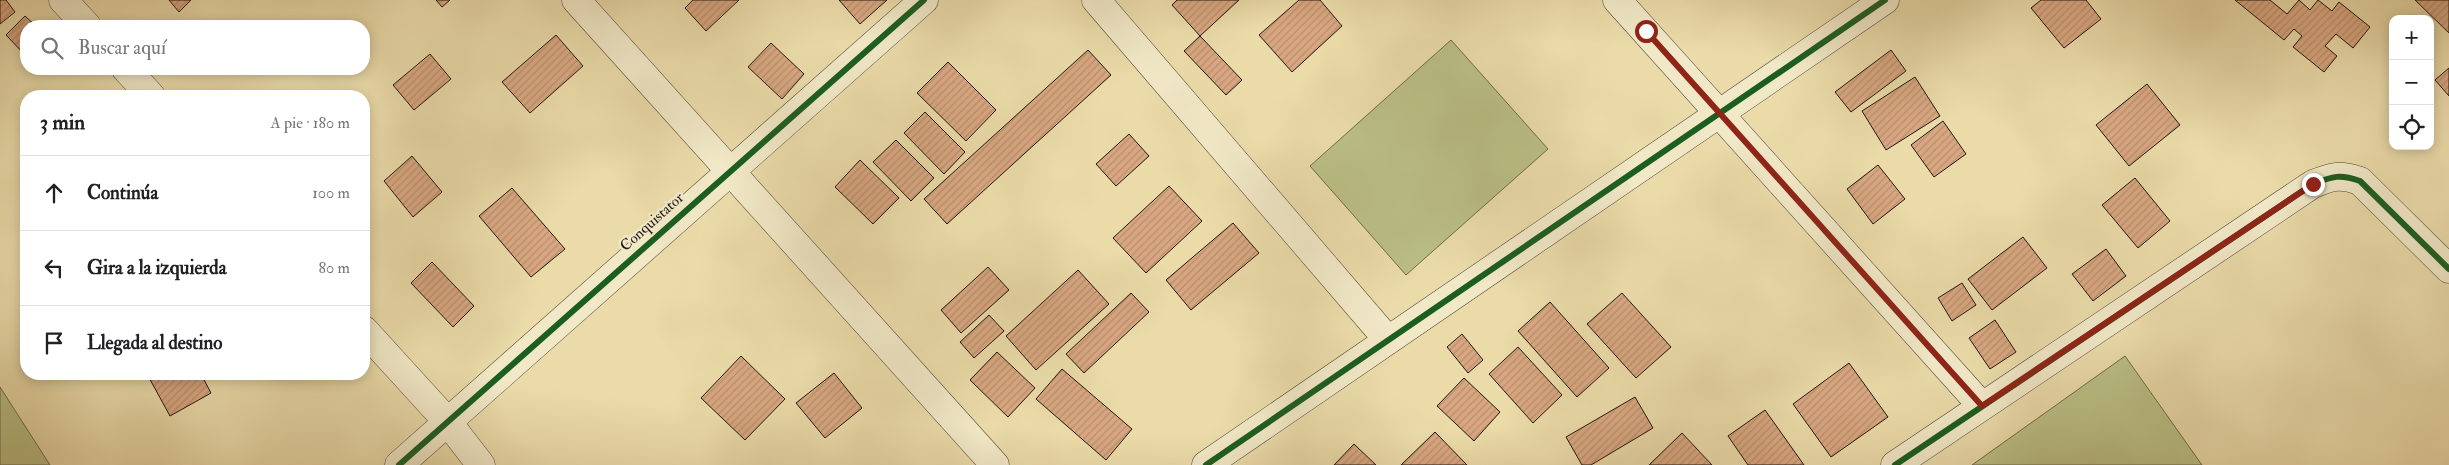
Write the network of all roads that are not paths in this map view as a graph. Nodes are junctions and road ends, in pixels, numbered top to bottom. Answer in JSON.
{"nodes":[{"id":1,"x":63,"y":0,"type":"edge"},
{"id":2,"x":576,"y":0,"type":"edge"},
{"id":3,"x":924,"y":0,"type":"edge"},
{"id":4,"x":1096,"y":0,"type":"edge"},
{"id":5,"x":1617,"y":0,"type":"edge"},
{"id":6,"x":1885,"y":0,"type":"edge"},
{"id":7,"x":81,"y":20,"type":"edge"},
{"id":8,"x":132,"y":75,"type":"edge"},
{"id":9,"x":145,"y":90,"type":"edge"},
{"id":10,"x":1719,"y":113,"type":"junction"},
{"id":11,"x":730,"y":170,"type":"junction"},
{"id":12,"x":2449,"y":269,"type":"edge"},
{"id":13,"x":370,"y":337,"type":"edge"},
{"id":14,"x":1388,"y":340,"type":"junction"},
{"id":15,"x":1982,"y":406,"type":"junction"},
{"id":16,"x":447,"y":421,"type":"junction"},
{"id":17,"x":399,"y":465,"type":"edge"},
{"id":18,"x":481,"y":465,"type":"edge"},
{"id":19,"x":995,"y":465,"type":"edge"},
{"id":20,"x":1206,"y":465,"type":"edge"},
{"id":21,"x":1895,"y":465,"type":"edge"}],
"edges":[{"from":1,"to":7,"type":"street"},
{"from":2,"to":11,"type":"street"},
{"from":3,"to":11,"type":"street","name":"Conquistator"},
{"from":4,"to":14,"type":"street"},
{"from":5,"to":10,"type":"street"},
{"from":6,"to":10,"type":"street"},
{"from":8,"to":9,"type":"street"},
{"from":10,"to":14,"type":"street"},
{"from":10,"to":15,"type":"street"},
{"from":11,"to":16,"type":"street","name":"Conquistator"},
{"from":11,"to":19,"type":"street"},
{"from":12,"to":15,"type":"street"},
{"from":13,"to":16,"type":"street"},
{"from":14,"to":20,"type":"street"},
{"from":15,"to":21,"type":"street"},
{"from":16,"to":17,"type":"street","name":"Conquistator"},
{"from":16,"to":18,"type":"street"}]}
